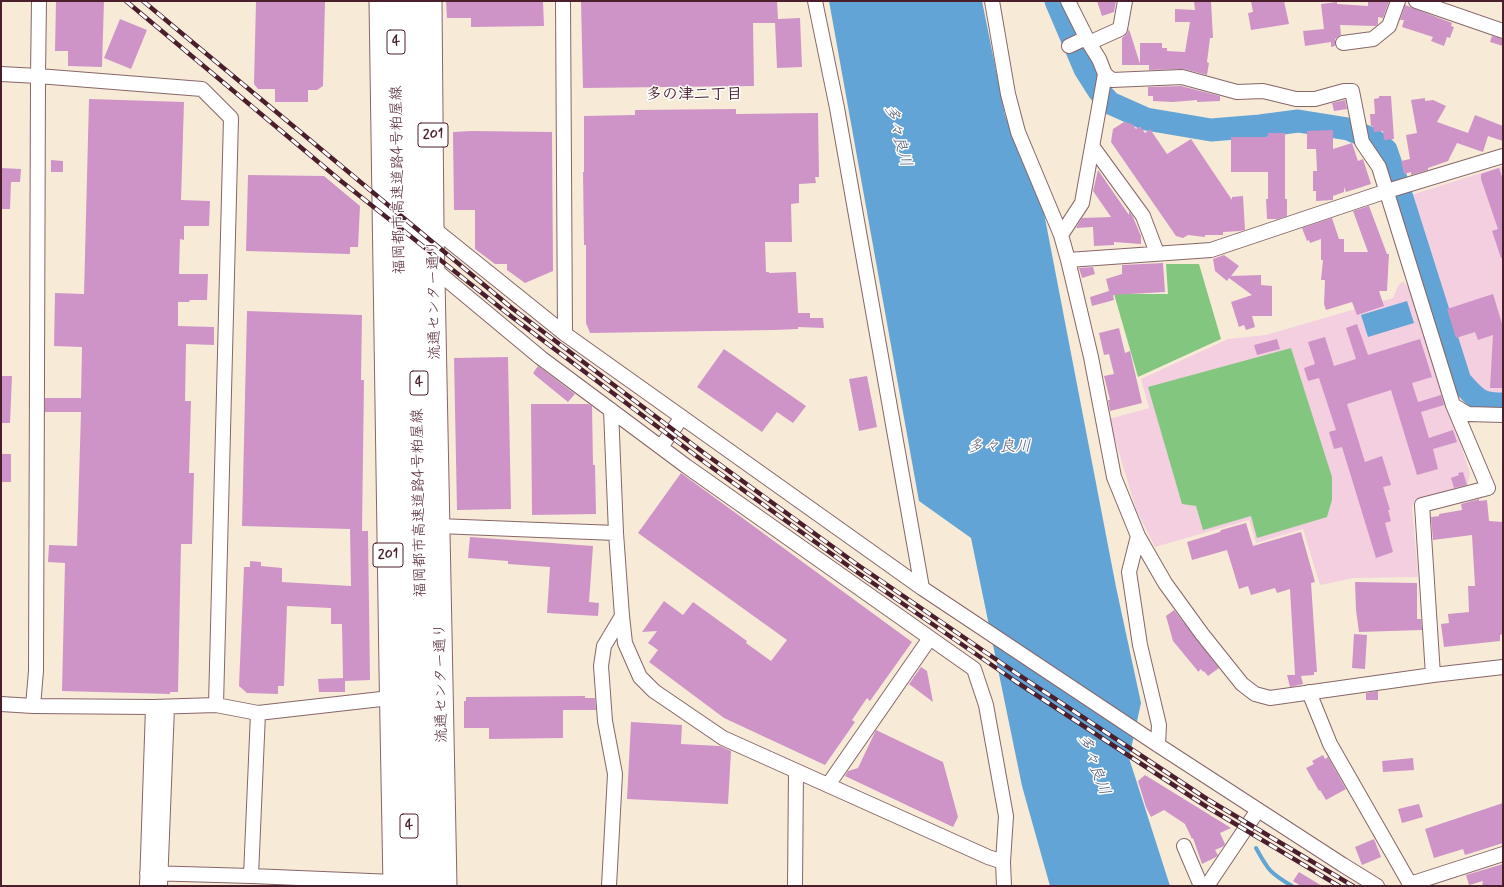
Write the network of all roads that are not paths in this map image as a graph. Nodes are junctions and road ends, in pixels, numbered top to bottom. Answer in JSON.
{"nodes":[{"id":1,"x":40,"y":1,"type":"edge"},
{"id":2,"x":380,"y":1,"type":"edge"},
{"id":3,"x":395,"y":1,"type":"edge"},
{"id":4,"x":412,"y":1,"type":"edge"},
{"id":5,"x":431,"y":1,"type":"edge"},
{"id":6,"x":563,"y":1,"type":"edge"},
{"id":7,"x":816,"y":1,"type":"edge"},
{"id":8,"x":992,"y":1,"type":"edge"},
{"id":9,"x":1068,"y":1,"type":"edge"},
{"id":10,"x":1125,"y":1,"type":"edge"},
{"id":11,"x":1398,"y":1,"type":"edge"},
{"id":12,"x":1416,"y":1,"type":"edge"},
{"id":13,"x":1503,"y":31,"type":"edge"},
{"id":14,"x":1087,"y":41,"type":"junction"},
{"id":15,"x":1344,"y":43,"type":"dead end"},
{"id":16,"x":1069,"y":46,"type":"dead end"},
{"id":17,"x":1,"y":74,"type":"edge"},
{"id":18,"x":1105,"y":74,"type":"junction"},
{"id":19,"x":38,"y":76,"type":"junction"},
{"id":20,"x":405,"y":82,"type":"junction"},
{"id":21,"x":1092,"y":146,"type":"junction"},
{"id":22,"x":1503,"y":156,"type":"edge"},
{"id":23,"x":1394,"y":189,"type":"junction"},
{"id":24,"x":433,"y":228,"type":"junction"},
{"id":25,"x":1061,"y":235,"type":"junction"},
{"id":26,"x":1157,"y":253,"type":"junction"},
{"id":27,"x":1068,"y":260,"type":"junction"},
{"id":28,"x":434,"y":269,"type":"junction"},
{"id":29,"x":566,"y":334,"type":"junction"},
{"id":30,"x":1453,"y":405,"type":"junction"},
{"id":31,"x":611,"y":410,"type":"junction"},
{"id":32,"x":1503,"y":415,"type":"edge"},
{"id":33,"x":682,"y":417,"type":"junction"},
{"id":34,"x":661,"y":447,"type":"junction"},
{"id":35,"x":438,"y":526,"type":"junction"},
{"id":36,"x":616,"y":533,"type":"junction"},
{"id":37,"x":1138,"y":536,"type":"junction"},
{"id":38,"x":922,"y":588,"type":"junction"},
{"id":39,"x":622,"y":616,"type":"junction"},
{"id":40,"x":930,"y":638,"type":"junction"},
{"id":41,"x":1503,"y":667,"type":"edge"},
{"id":42,"x":1433,"y":675,"type":"junction"},
{"id":43,"x":1309,"y":692,"type":"junction"},
{"id":44,"x":390,"y":698,"type":"junction"},
{"id":45,"x":1,"y":704,"type":"edge"},
{"id":46,"x":33,"y":706,"type":"junction"},
{"id":47,"x":216,"y":706,"type":"junction"},
{"id":48,"x":152,"y":707,"type":"junction"},
{"id":49,"x":167,"y":707,"type":"junction"},
{"id":50,"x":258,"y":713,"type":"junction"},
{"id":51,"x":1153,"y":742,"type":"junction"},
{"id":52,"x":417,"y":766,"type":"junction"},
{"id":53,"x":796,"y":770,"type":"junction"},
{"id":54,"x":828,"y":785,"type":"junction"},
{"id":55,"x":1258,"y":810,"type":"junction"},
{"id":56,"x":1184,"y":846,"type":"dead end"},
{"id":57,"x":1503,"y":854,"type":"edge"},
{"id":58,"x":1003,"y":862,"type":"junction"},
{"id":59,"x":251,"y":876,"type":"junction"},
{"id":60,"x":154,"y":879,"type":"edge"},
{"id":61,"x":400,"y":885,"type":"edge"},
{"id":62,"x":1410,"y":885,"type":"edge"},
{"id":63,"x":428,"y":886,"type":"edge"},
{"id":64,"x":446,"y":886,"type":"edge"},
{"id":65,"x":609,"y":886,"type":"edge"},
{"id":66,"x":795,"y":886,"type":"edge"},
{"id":67,"x":1004,"y":886,"type":"edge"},
{"id":68,"x":1201,"y":886,"type":"edge"},
{"id":69,"x":1207,"y":886,"type":"edge"},
{"id":70,"x":1378,"y":886,"type":"edge"}],
"edges":[{"from":1,"to":19,"type":"street"},
{"from":2,"to":44,"type":"highway","number":"201"},
{"from":3,"to":20,"type":"highway","name":"福岡都市高速道路4号粕屋線","number":"4"},
{"from":4,"to":20,"type":"highway","name":"福岡都市高速道路4号粕屋線","number":"4"},
{"from":5,"to":24,"type":"highway","name":"流通センター通り","number":"201"},
{"from":6,"to":29,"type":"street"},
{"from":7,"to":38,"type":"street"},
{"from":8,"to":25,"type":"street"},
{"from":9,"to":14,"type":"street"},
{"from":10,"to":14,"type":"street"},
{"from":11,"to":15,"type":"street"},
{"from":12,"to":13,"type":"street"},
{"from":14,"to":16,"type":"street"},
{"from":14,"to":18,"type":"street"},
{"from":17,"to":19,"type":"street"},
{"from":18,"to":21,"type":"street"},
{"from":18,"to":23,"type":"street"},
{"from":19,"to":46,"type":"street"},
{"from":19,"to":47,"type":"street"},
{"from":20,"to":52,"type":"highway","name":"福岡都市高速道路4号粕屋線","number":"4"},
{"from":21,"to":25,"type":"street"},
{"from":21,"to":26,"type":"street"},
{"from":22,"to":23,"type":"street"},
{"from":23,"to":26,"type":"street"},
{"from":23,"to":30,"type":"street"},
{"from":24,"to":28,"type":"highway","name":"流通センター通り","number":"201"},
{"from":24,"to":29,"type":"street"},
{"from":25,"to":27,"type":"street"},
{"from":26,"to":27,"type":"street"},
{"from":27,"to":37,"type":"street"},
{"from":28,"to":31,"type":"street"},
{"from":28,"to":35,"type":"highway","name":"流通センター通り","number":"201"},
{"from":29,"to":33,"type":"street"},
{"from":30,"to":32,"type":"street"},
{"from":30,"to":42,"type":"street"},
{"from":31,"to":34,"type":"street"},
{"from":31,"to":36,"type":"street"},
{"from":33,"to":34,"type":"street"},
{"from":33,"to":38,"type":"street"},
{"from":34,"to":40,"type":"street"},
{"from":35,"to":36,"type":"street"},
{"from":35,"to":64,"type":"highway","name":"流通センター通り","number":"201"},
{"from":36,"to":39,"type":"street"},
{"from":37,"to":43,"type":"street"},
{"from":37,"to":51,"type":"street"},
{"from":38,"to":51,"type":"street"},
{"from":39,"to":53,"type":"street"},
{"from":39,"to":65,"type":"street"},
{"from":40,"to":54,"type":"street"},
{"from":40,"to":58,"type":"street"},
{"from":41,"to":42,"type":"street"},
{"from":42,"to":43,"type":"street"},
{"from":43,"to":62,"type":"street"},
{"from":44,"to":50,"type":"street"},
{"from":44,"to":61,"type":"highway","number":"201"},
{"from":45,"to":46,"type":"street"},
{"from":46,"to":48,"type":"street"},
{"from":47,"to":49,"type":"street"},
{"from":47,"to":50,"type":"street"},
{"from":48,"to":49,"type":"street"},
{"from":48,"to":60,"type":"street"},
{"from":49,"to":60,"type":"street"},
{"from":50,"to":59,"type":"street"},
{"from":51,"to":55,"type":"street"},
{"from":52,"to":61,"type":"highway","name":"福岡都市高速道路4号粕屋線","number":"4"},
{"from":52,"to":63,"type":"highway","name":"福岡都市高速道路4号粕屋線","number":"4"},
{"from":53,"to":54,"type":"street"},
{"from":53,"to":66,"type":"street"},
{"from":54,"to":58,"type":"street"},
{"from":55,"to":69,"type":"street"},
{"from":55,"to":70,"type":"street"},
{"from":56,"to":68,"type":"street"},
{"from":57,"to":62,"type":"street"},
{"from":58,"to":67,"type":"street"},
{"from":59,"to":60,"type":"street"},
{"from":59,"to":61,"type":"street"}]}
